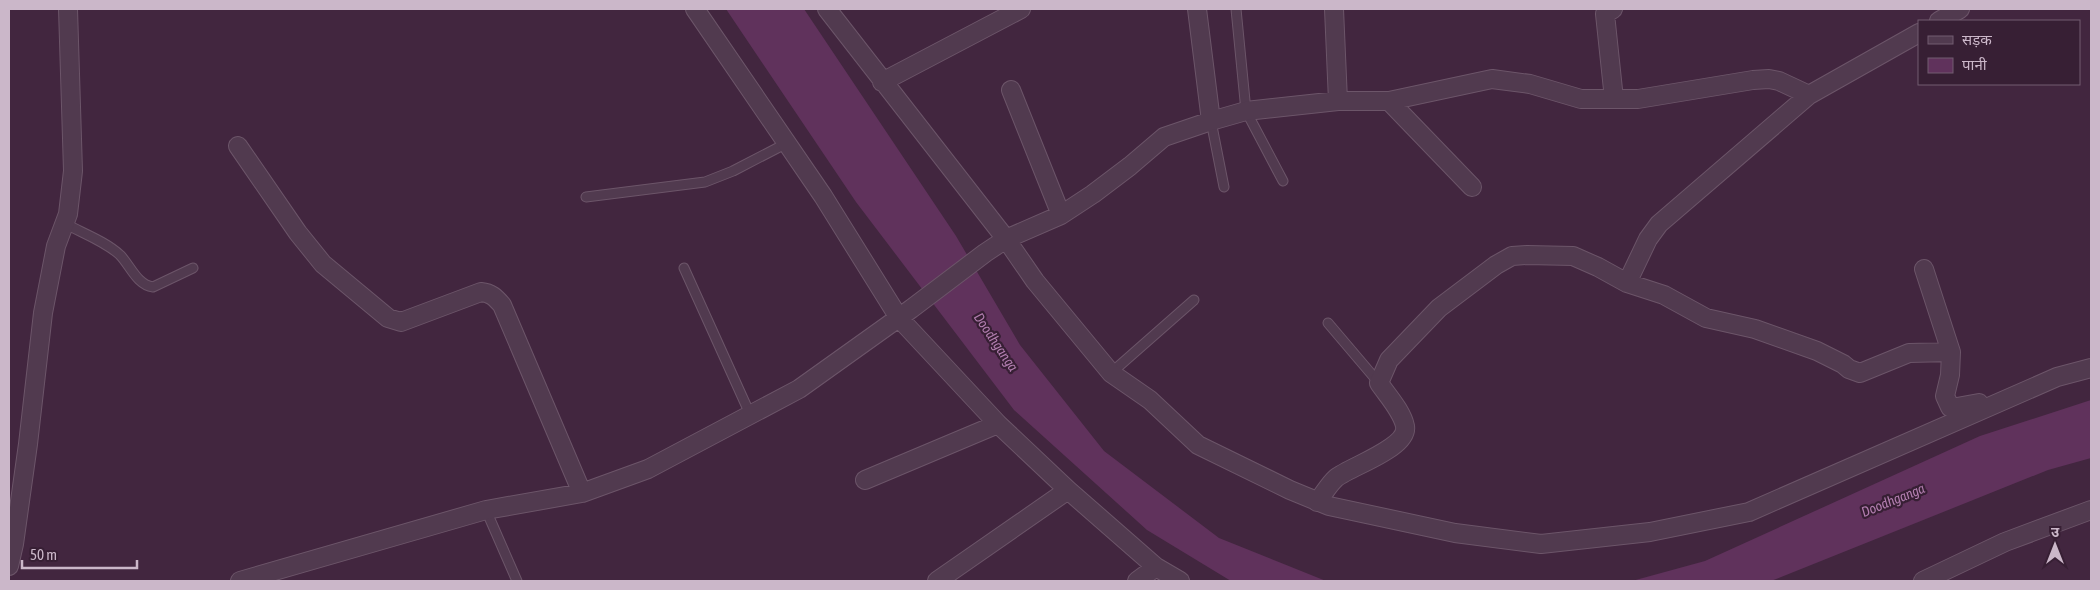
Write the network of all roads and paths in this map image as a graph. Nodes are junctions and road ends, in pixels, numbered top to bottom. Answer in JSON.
{"nodes":[{"id":1,"x":68,"y":9,"type":"edge"},
{"id":2,"x":695,"y":9,"type":"edge"},
{"id":3,"x":827,"y":9,"type":"edge"},
{"id":4,"x":1021,"y":9,"type":"edge"},
{"id":5,"x":1197,"y":9,"type":"edge"},
{"id":6,"x":1236,"y":9,"type":"edge"},
{"id":7,"x":1334,"y":9,"type":"edge"},
{"id":8,"x":1612,"y":9,"type":"edge"},
{"id":9,"x":1960,"y":9,"type":"edge"},
{"id":10,"x":1941,"y":20,"type":"edge"},
{"id":11,"x":1918,"y":34,"type":"edge"},
{"id":12,"x":882,"y":82,"type":"junction"},
{"id":13,"x":1011,"y":90,"type":"dead end"},
{"id":14,"x":1809,"y":96,"type":"junction"},
{"id":15,"x":1614,"y":98,"type":"junction"},
{"id":16,"x":1338,"y":101,"type":"junction"},
{"id":17,"x":1389,"y":101,"type":"junction"},
{"id":18,"x":1246,"y":111,"type":"junction"},
{"id":19,"x":1211,"y":121,"type":"junction"},
{"id":20,"x":787,"y":142,"type":"junction"},
{"id":21,"x":238,"y":146,"type":"dead end"},
{"id":22,"x":1283,"y":181,"type":"dead end"},
{"id":23,"x":1224,"y":187,"type":"dead end"},
{"id":24,"x":1472,"y":187,"type":"dead end"},
{"id":25,"x":586,"y":197,"type":"dead end"},
{"id":26,"x":1061,"y":215,"type":"junction"},
{"id":27,"x":64,"y":223,"type":"junction"},
{"id":28,"x":1006,"y":239,"type":"junction"},
{"id":29,"x":193,"y":268,"type":"dead end"},
{"id":30,"x":684,"y":268,"type":"dead end"},
{"id":31,"x":1924,"y":269,"type":"dead end"},
{"id":32,"x":1627,"y":283,"type":"junction"},
{"id":33,"x":1194,"y":300,"type":"dead end"},
{"id":34,"x":905,"y":314,"type":"junction"},
{"id":35,"x":1328,"y":322,"type":"dead end"},
{"id":36,"x":1951,"y":352,"type":"junction"},
{"id":37,"x":2091,"y":368,"type":"edge"},
{"id":38,"x":1111,"y":373,"type":"junction"},
{"id":39,"x":1378,"y":383,"type":"junction"},
{"id":40,"x":2009,"y":398,"type":"junction"},
{"id":41,"x":750,"y":414,"type":"junction"},
{"id":42,"x":998,"y":424,"type":"junction"},
{"id":43,"x":865,"y":480,"type":"dead end"},
{"id":44,"x":1068,"y":490,"type":"junction"},
{"id":45,"x":582,"y":493,"type":"junction"},
{"id":46,"x":1317,"y":502,"type":"junction"},
{"id":47,"x":486,"y":510,"type":"junction"},
{"id":48,"x":2091,"y":510,"type":"edge"},
{"id":49,"x":9,"y":566,"type":"edge"},
{"id":50,"x":1156,"y":567,"type":"junction"},
{"id":51,"x":240,"y":581,"type":"edge"},
{"id":52,"x":517,"y":581,"type":"edge"},
{"id":53,"x":937,"y":581,"type":"edge"},
{"id":54,"x":1137,"y":581,"type":"edge"},
{"id":55,"x":1180,"y":581,"type":"edge"},
{"id":56,"x":1923,"y":581,"type":"edge"}],
"edges":[{"from":1,"to":27,"type":"street"},
{"from":2,"to":20,"type":"street"},
{"from":3,"to":12,"type":"street"},
{"from":4,"to":12,"type":"street"},
{"from":5,"to":19,"type":"street"},
{"from":6,"to":18,"type":"lane"},
{"from":7,"to":16,"type":"street"},
{"from":8,"to":15,"type":"street"},
{"from":9,"to":10,"type":"street"},
{"from":11,"to":14,"type":"street"},
{"from":12,"to":28,"type":"street"},
{"from":13,"to":26,"type":"street"},
{"from":14,"to":15,"type":"street"},
{"from":14,"to":32,"type":"street"},
{"from":15,"to":17,"type":"street"},
{"from":16,"to":17,"type":"street"},
{"from":16,"to":18,"type":"street"},
{"from":17,"to":24,"type":"street"},
{"from":18,"to":19,"type":"street"},
{"from":18,"to":22,"type":"lane"},
{"from":19,"to":23,"type":"lane"},
{"from":19,"to":26,"type":"street"},
{"from":20,"to":25,"type":"lane"},
{"from":20,"to":34,"type":"street"},
{"from":21,"to":45,"type":"street"},
{"from":26,"to":28,"type":"street"},
{"from":27,"to":29,"type":"lane"},
{"from":27,"to":49,"type":"street"},
{"from":28,"to":34,"type":"street"},
{"from":28,"to":38,"type":"street"},
{"from":30,"to":41,"type":"lane"},
{"from":31,"to":36,"type":"street"},
{"from":32,"to":36,"type":"street"},
{"from":32,"to":39,"type":"street"},
{"from":33,"to":38,"type":"lane"},
{"from":34,"to":41,"type":"street"},
{"from":34,"to":42,"type":"street"},
{"from":35,"to":39,"type":"lane"},
{"from":36,"to":40,"type":"street"},
{"from":37,"to":40,"type":"street"},
{"from":38,"to":46,"type":"street"},
{"from":39,"to":46,"type":"street"},
{"from":40,"to":46,"type":"street"},
{"from":41,"to":45,"type":"street"},
{"from":42,"to":43,"type":"street"},
{"from":42,"to":44,"type":"street"},
{"from":44,"to":50,"type":"street"},
{"from":44,"to":53,"type":"street"},
{"from":45,"to":47,"type":"street"},
{"from":47,"to":51,"type":"street"},
{"from":47,"to":52,"type":"lane"},
{"from":48,"to":56,"type":"street"},
{"from":50,"to":54,"type":"street"},
{"from":50,"to":55,"type":"street"}]}
